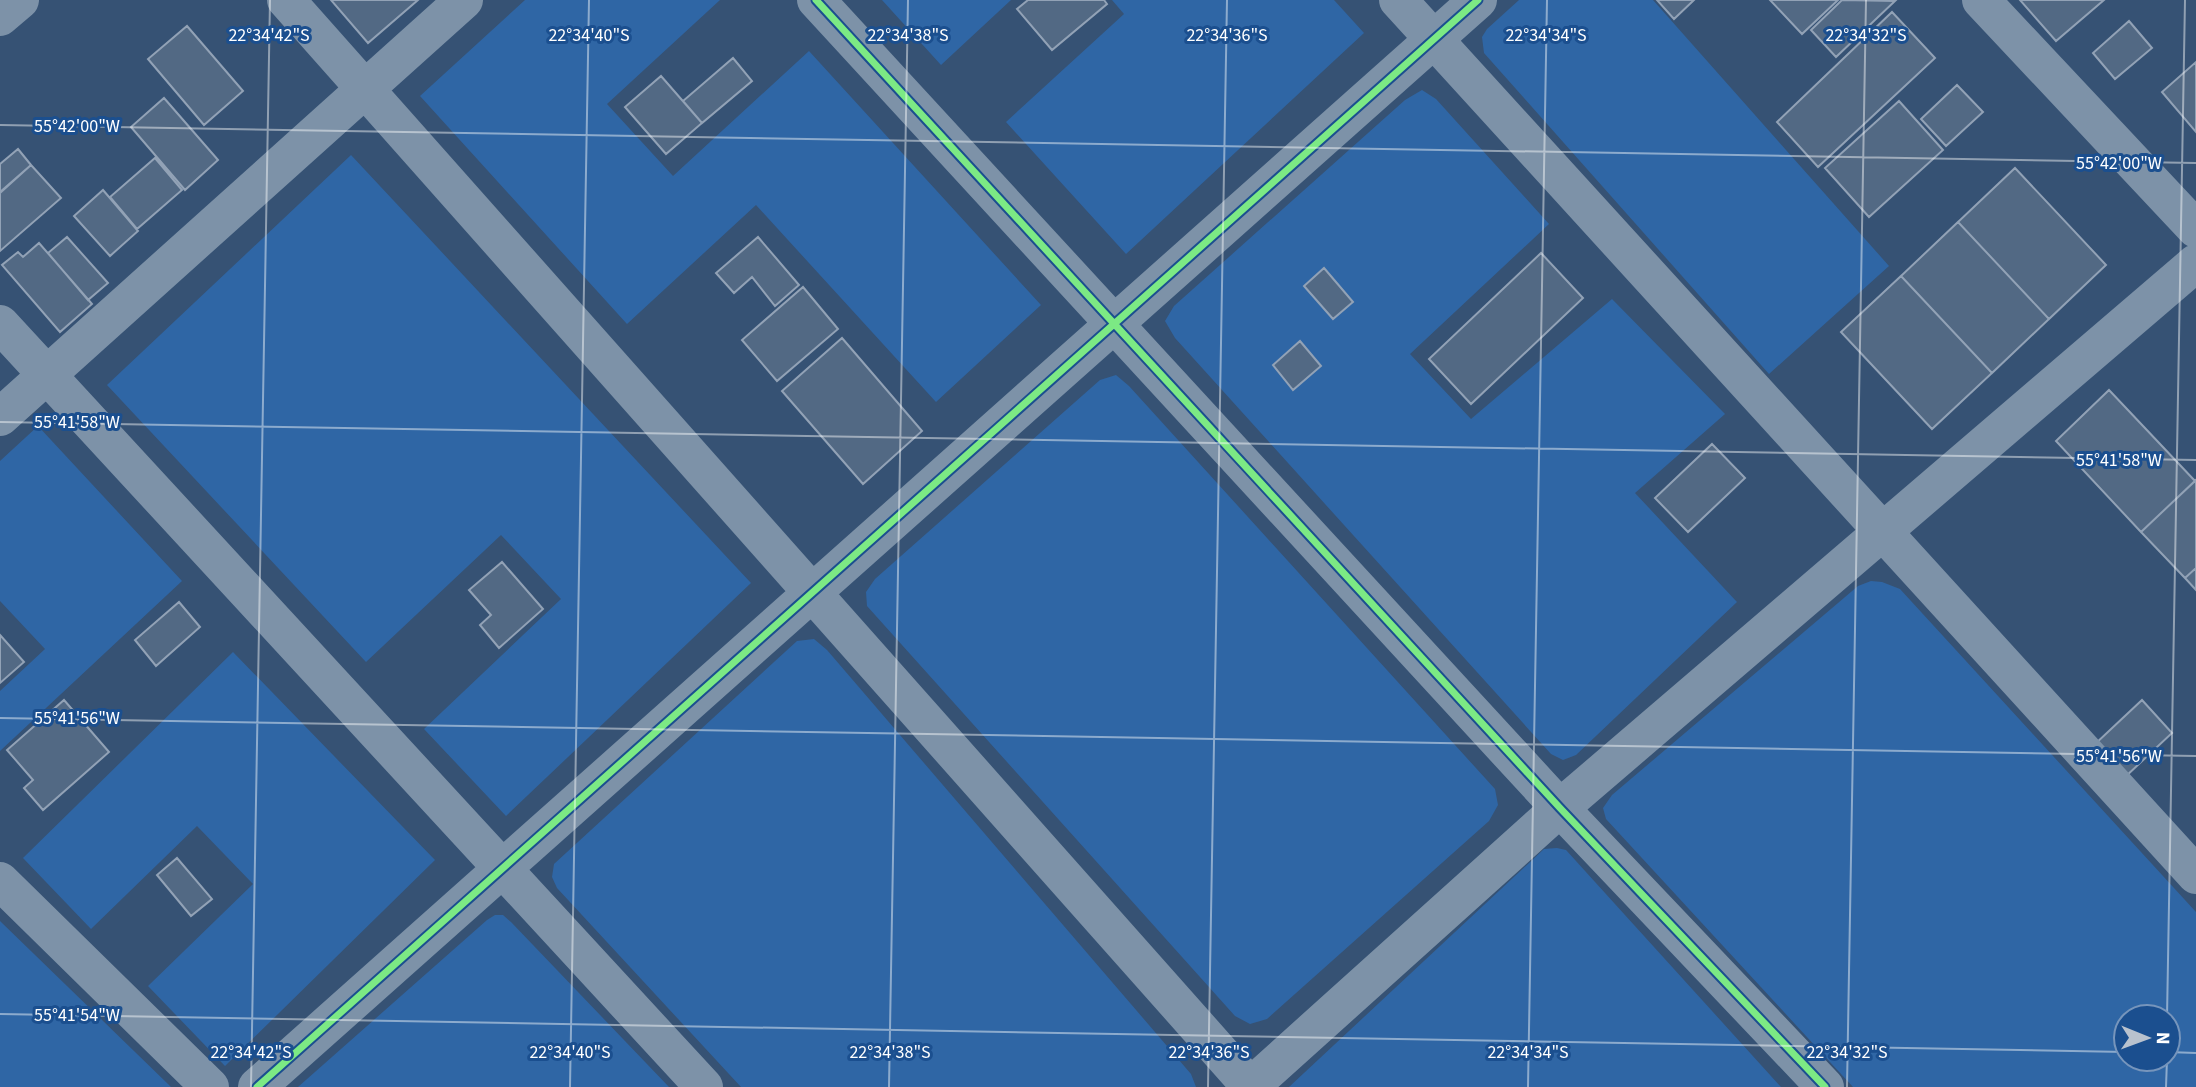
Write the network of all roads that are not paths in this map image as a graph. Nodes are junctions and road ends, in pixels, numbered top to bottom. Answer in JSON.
{"nodes":[{"id":1,"x":20,"y":0,"type":"edge"},
{"id":2,"x":286,"y":0,"type":"edge"},
{"id":3,"x":464,"y":0,"type":"edge"},
{"id":4,"x":816,"y":0,"type":"edge"},
{"id":5,"x":1398,"y":0,"type":"edge"},
{"id":6,"x":1478,"y":0,"type":"edge"},
{"id":7,"x":1981,"y":0,"type":"edge"},
{"id":8,"x":0,"y":17,"type":"edge"},
{"id":9,"x":1434,"y":39,"type":"junction"},
{"id":10,"x":364,"y":88,"type":"junction"},
{"id":11,"x":2196,"y":229,"type":"edge"},
{"id":12,"x":2196,"y":263,"type":"edge"},
{"id":13,"x":0,"y":324,"type":"edge"},
{"id":14,"x":1114,"y":324,"type":"junction"},
{"id":15,"x":47,"y":374,"type":"junction"},
{"id":16,"x":0,"y":417,"type":"edge"},
{"id":17,"x":1882,"y":531,"type":"junction"},
{"id":18,"x":812,"y":593,"type":"junction"},
{"id":19,"x":1560,"y":808,"type":"junction"},
{"id":20,"x":503,"y":869,"type":"junction"},
{"id":21,"x":2196,"y":875,"type":"edge"},
{"id":22,"x":0,"y":881,"type":"edge"},
{"id":23,"x":210,"y":1087,"type":"edge"},
{"id":24,"x":257,"y":1087,"type":"edge"},
{"id":25,"x":705,"y":1087,"type":"edge"},
{"id":26,"x":1251,"y":1087,"type":"edge"},
{"id":27,"x":1825,"y":1087,"type":"edge"}],
"edges":[{"from":1,"to":8,"type":"street"},
{"from":2,"to":10,"type":"street"},
{"from":3,"to":10,"type":"street"},
{"from":4,"to":14,"type":"street"},
{"from":5,"to":9,"type":"street"},
{"from":6,"to":9,"type":"street"},
{"from":7,"to":11,"type":"street"},
{"from":9,"to":14,"type":"street"},
{"from":9,"to":17,"type":"street"},
{"from":10,"to":15,"type":"street"},
{"from":10,"to":18,"type":"street"},
{"from":12,"to":17,"type":"street"},
{"from":13,"to":15,"type":"street"},
{"from":14,"to":18,"type":"street"},
{"from":14,"to":19,"type":"street"},
{"from":15,"to":16,"type":"street"},
{"from":15,"to":20,"type":"street"},
{"from":17,"to":19,"type":"street"},
{"from":17,"to":21,"type":"street"},
{"from":18,"to":20,"type":"street"},
{"from":18,"to":26,"type":"street"},
{"from":19,"to":26,"type":"street"},
{"from":19,"to":27,"type":"street"},
{"from":20,"to":24,"type":"street"},
{"from":20,"to":25,"type":"street"},
{"from":22,"to":23,"type":"street"}]}
